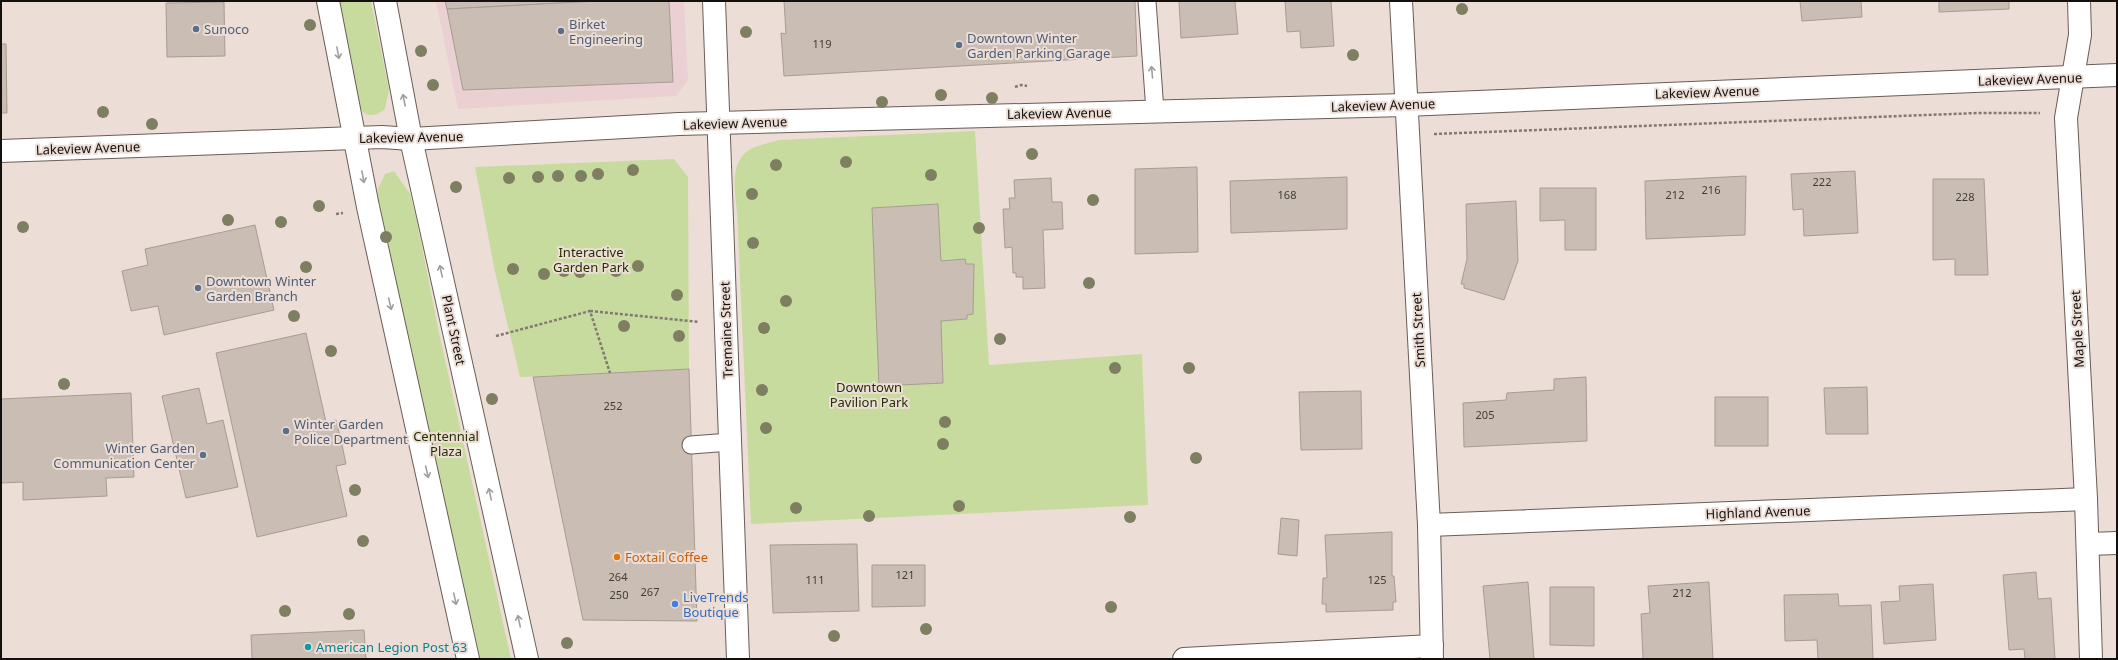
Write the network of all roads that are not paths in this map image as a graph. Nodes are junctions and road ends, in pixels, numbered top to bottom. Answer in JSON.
{"nodes":[{"id":1,"x":328,"y":1,"type":"edge"},
{"id":2,"x":385,"y":1,"type":"edge"},
{"id":3,"x":714,"y":1,"type":"edge"},
{"id":4,"x":1147,"y":1,"type":"edge"},
{"id":5,"x":1401,"y":1,"type":"edge"},
{"id":6,"x":2079,"y":1,"type":"edge"},
{"id":7,"x":2117,"y":75,"type":"edge"},
{"id":8,"x":2073,"y":77,"type":"junction"},
{"id":9,"x":1405,"y":105,"type":"junction"},
{"id":10,"x":1155,"y":111,"type":"junction"},
{"id":11,"x":719,"y":123,"type":"junction"},
{"id":12,"x":356,"y":138,"type":"junction"},
{"id":13,"x":412,"y":138,"type":"junction"},
{"id":14,"x":1,"y":151,"type":"edge"},
{"id":15,"x":730,"y":442,"type":"junction"},
{"id":16,"x":691,"y":445,"type":"dead end"},
{"id":17,"x":2086,"y":499,"type":"junction"},
{"id":18,"x":1429,"y":525,"type":"junction"},
{"id":19,"x":2117,"y":543,"type":"edge"},
{"id":20,"x":2088,"y":544,"type":"junction"},
{"id":21,"x":1432,"y":653,"type":"edge"},
{"id":22,"x":468,"y":659,"type":"edge"},
{"id":23,"x":527,"y":659,"type":"edge"},
{"id":24,"x":738,"y":659,"type":"edge"},
{"id":25,"x":1184,"y":659,"type":"edge"},
{"id":26,"x":2091,"y":659,"type":"edge"}],
"edges":[{"from":1,"to":12,"type":"street","one_way":true},
{"from":13,"to":2,"type":"street","name":"Plant Street","one_way":true},
{"from":3,"to":11,"type":"street","name":"Tremaine Street"},
{"from":10,"to":4,"type":"lane","one_way":true},
{"from":5,"to":9,"type":"street","name":"Smith Street"},
{"from":6,"to":8,"type":"street","name":"Maple Street"},
{"from":7,"to":8,"type":"street","name":"Lakeview Avenue"},
{"from":8,"to":9,"type":"street","name":"Lakeview Avenue"},
{"from":8,"to":17,"type":"street","name":"Maple Street"},
{"from":9,"to":10,"type":"street","name":"Lakeview Avenue"},
{"from":9,"to":18,"type":"street","name":"Smith Street"},
{"from":10,"to":11,"type":"street","name":"Lakeview Avenue"},
{"from":11,"to":13,"type":"street","name":"Lakeview Avenue"},
{"from":11,"to":15,"type":"street","name":"Tremaine Street"},
{"from":12,"to":13,"type":"street","name":"Lakeview Avenue"},
{"from":12,"to":14,"type":"street","name":"Lakeview Avenue"},
{"from":12,"to":22,"type":"street","one_way":true},
{"from":23,"to":13,"type":"street","name":"Plant Street","one_way":true},
{"from":15,"to":16,"type":"lane"},
{"from":15,"to":24,"type":"street","name":"Tremaine Street"},
{"from":17,"to":18,"type":"street","name":"Highland Avenue"},
{"from":17,"to":20,"type":"street","name":"Maple Street"},
{"from":18,"to":21,"type":"street","name":"Smith Street"},
{"from":19,"to":20,"type":"street"},
{"from":20,"to":26,"type":"street","name":"Maple Street"},
{"from":21,"to":25,"type":"street"}]}
